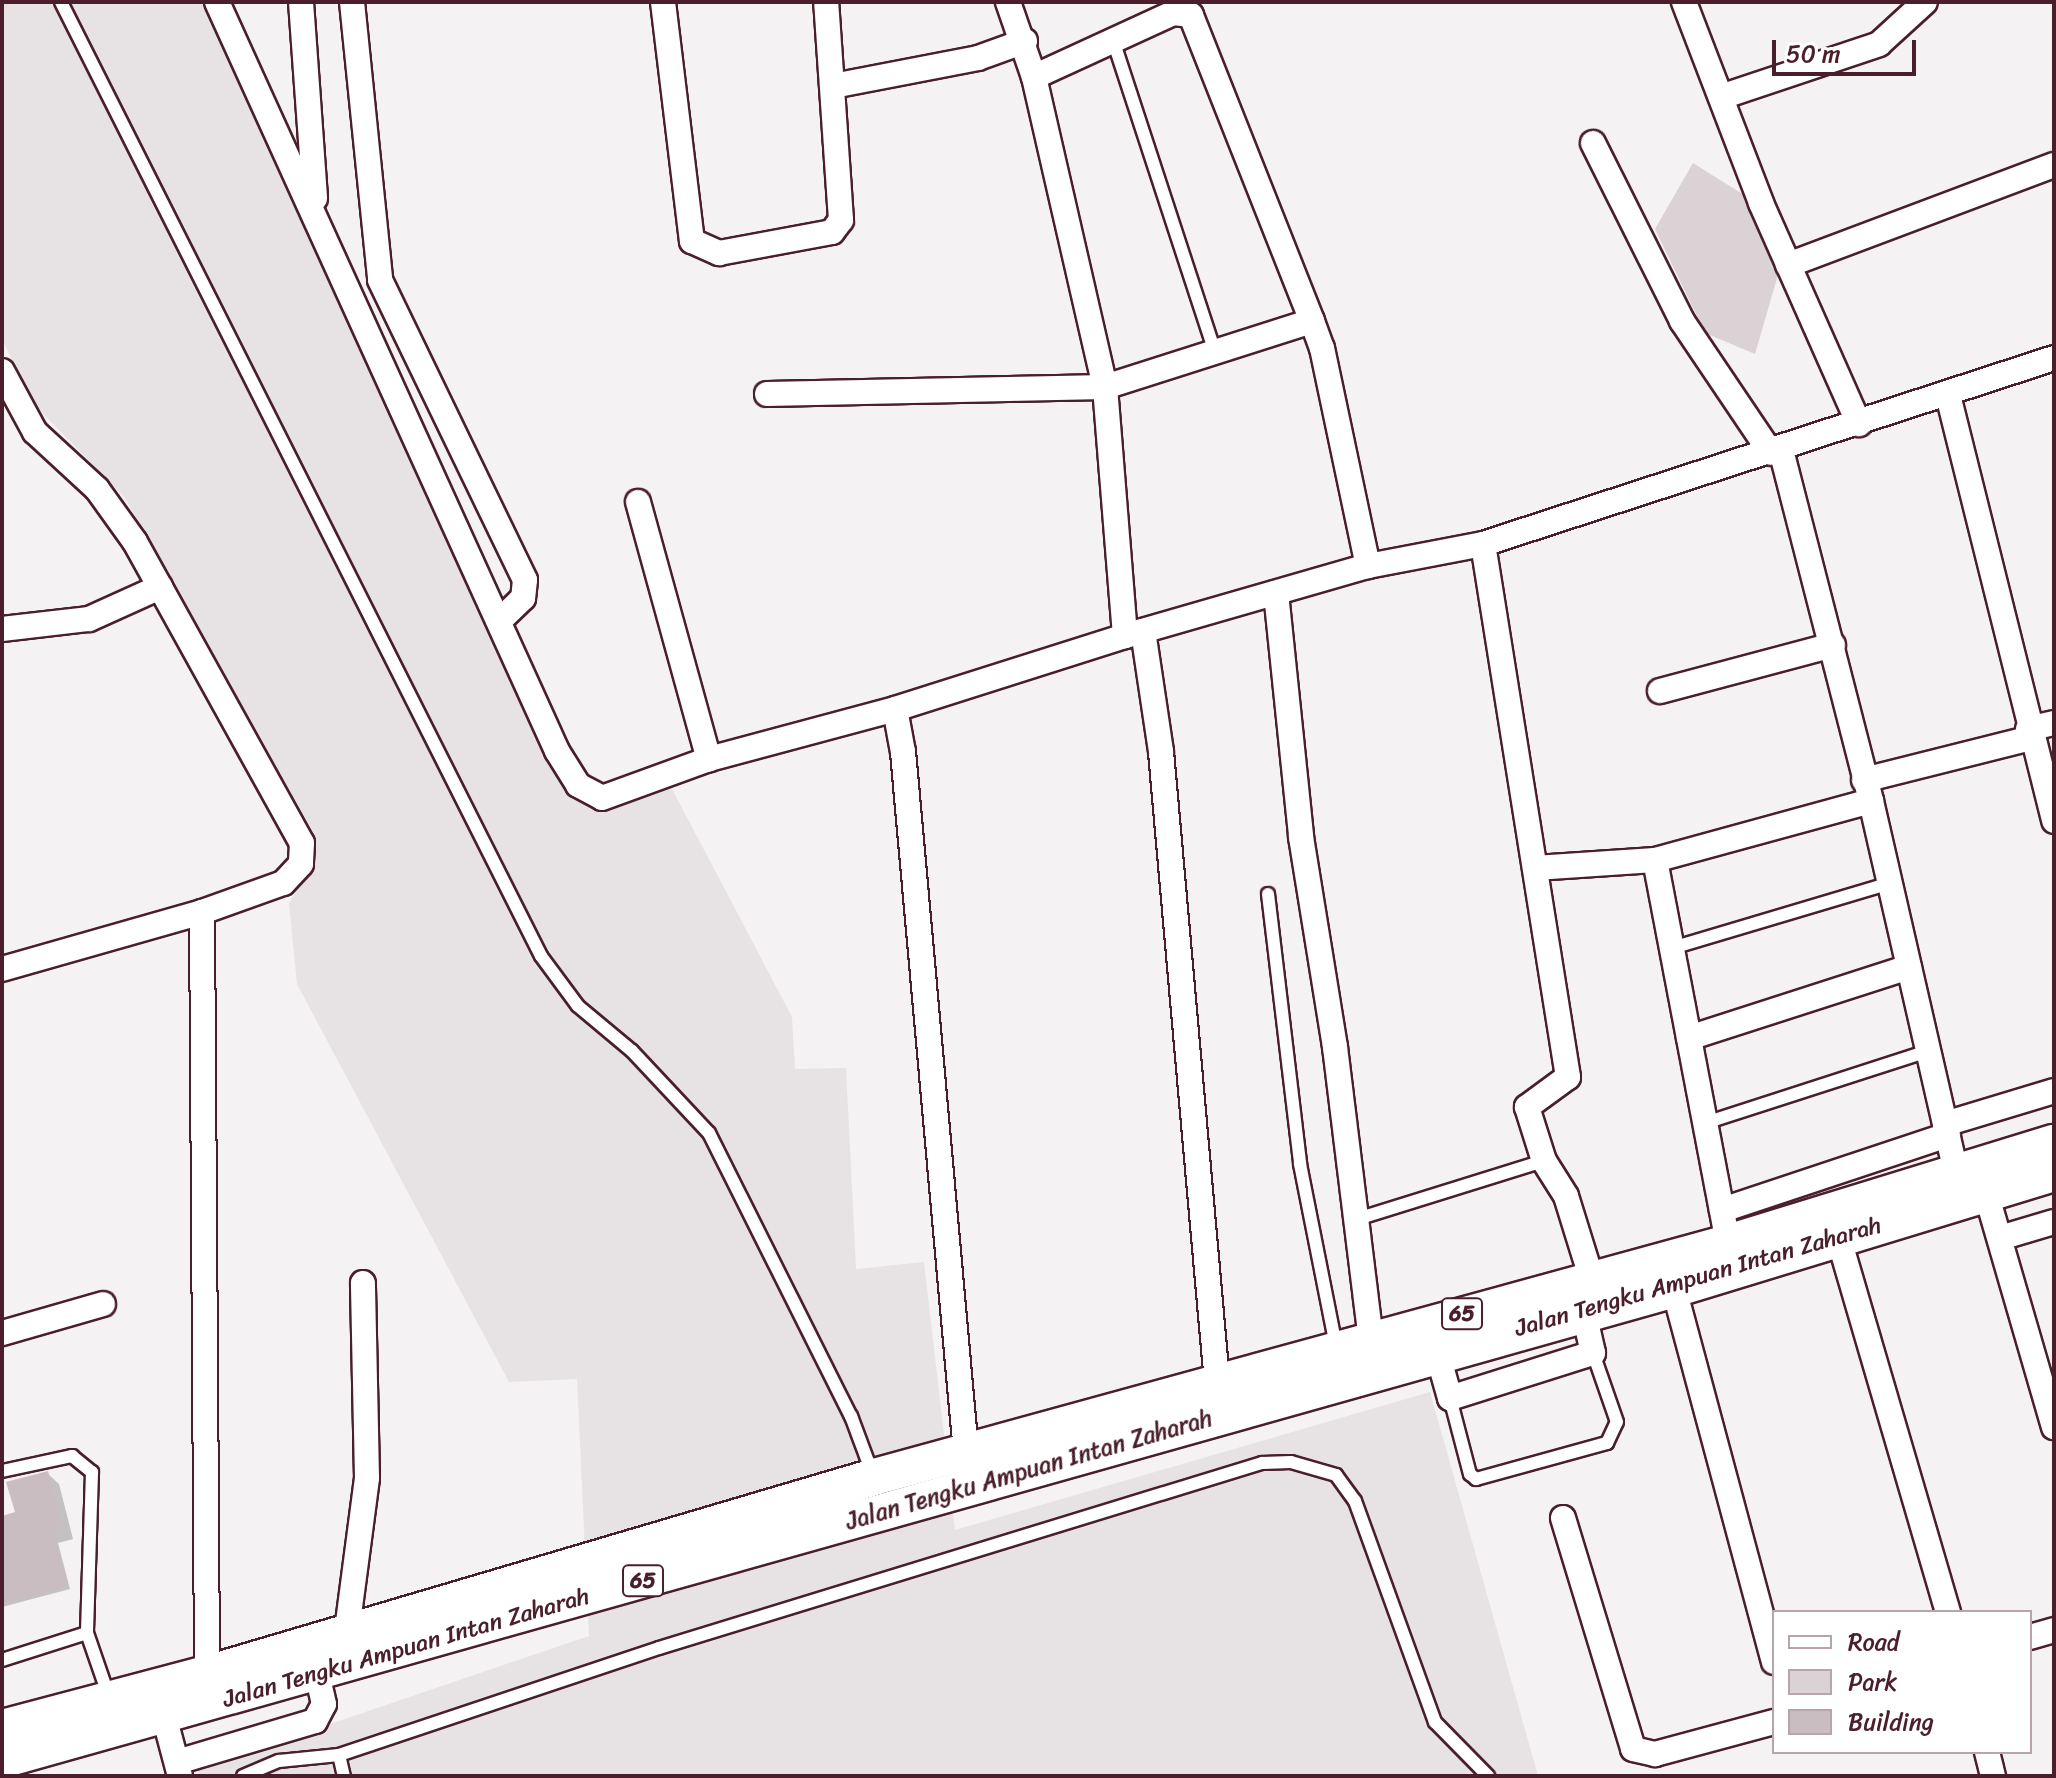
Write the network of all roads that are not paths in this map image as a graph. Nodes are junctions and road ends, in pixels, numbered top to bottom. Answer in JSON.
{"nodes":[{"id":1,"x":61,"y":2,"type":"edge"},
{"id":2,"x":217,"y":2,"type":"edge"},
{"id":3,"x":301,"y":2,"type":"edge"},
{"id":4,"x":352,"y":2,"type":"edge"},
{"id":5,"x":663,"y":2,"type":"edge"},
{"id":6,"x":826,"y":2,"type":"edge"},
{"id":7,"x":1008,"y":2,"type":"edge"},
{"id":8,"x":1684,"y":2,"type":"edge"},
{"id":9,"x":1925,"y":2,"type":"edge"},
{"id":10,"x":1113,"y":40,"type":"junction"},
{"id":11,"x":1025,"y":41,"type":"junction"},
{"id":12,"x":1034,"y":77,"type":"junction"},
{"id":13,"x":833,"y":86,"type":"junction"},
{"id":14,"x":1721,"y":97,"type":"junction"},
{"id":15,"x":1593,"y":143,"type":"dead end"},
{"id":16,"x":2054,"y":165,"type":"edge"},
{"id":17,"x":316,"y":215,"type":"junction"},
{"id":18,"x":1788,"y":265,"type":"junction"},
{"id":19,"x":1312,"y":321,"type":"junction"},
{"id":20,"x":1216,"y":355,"type":"junction"},
{"id":21,"x":2054,"y":358,"type":"edge"},
{"id":22,"x":2,"y":371,"type":"edge"},
{"id":23,"x":1105,"y":387,"type":"junction"},
{"id":24,"x":767,"y":394,"type":"dead end"},
{"id":25,"x":1948,"y":395,"type":"junction"},
{"id":26,"x":1859,"y":424,"type":"junction"},
{"id":27,"x":1776,"y":452,"type":"junction"},
{"id":28,"x":638,"y":502,"type":"dead end"},
{"id":29,"x":1483,"y":544,"type":"junction"},
{"id":30,"x":1368,"y":566,"type":"junction"},
{"id":31,"x":160,"y":587,"type":"junction"},
{"id":32,"x":1276,"y":593,"type":"junction"},
{"id":33,"x":501,"y":619,"type":"junction"},
{"id":34,"x":2,"y":629,"type":"edge"},
{"id":35,"x":1134,"y":633,"type":"junction"},
{"id":36,"x":1833,"y":645,"type":"junction"},
{"id":37,"x":1660,"y":691,"type":"dead end"},
{"id":38,"x":895,"y":709,"type":"junction"},
{"id":39,"x":2054,"y":723,"type":"edge"},
{"id":40,"x":2030,"y":734,"type":"junction"},
{"id":41,"x":709,"y":759,"type":"junction"},
{"id":42,"x":1868,"y":791,"type":"junction"},
{"id":43,"x":2054,"y":821,"type":"edge"},
{"id":44,"x":1655,"y":860,"type":"junction"},
{"id":45,"x":1535,"y":868,"type":"junction"},
{"id":46,"x":1890,"y":883,"type":"junction"},
{"id":47,"x":1268,"y":894,"type":"dead end"},
{"id":48,"x":202,"y":912,"type":"junction"},
{"id":49,"x":1672,"y":948,"type":"junction"},
{"id":50,"x":1909,"y":967,"type":"junction"},
{"id":51,"x":2,"y":969,"type":"edge"},
{"id":52,"x":1689,"y":1038,"type":"junction"},
{"id":53,"x":1928,"y":1051,"type":"junction"},
{"id":54,"x":2054,"y":1091,"type":"edge"},
{"id":55,"x":1705,"y":1123,"type":"junction"},
{"id":56,"x":1947,"y":1129,"type":"junction"},
{"id":57,"x":2048,"y":1155,"type":"edge"},
{"id":58,"x":1544,"y":1161,"type":"junction"},
{"id":59,"x":1956,"y":1171,"type":"junction"},
{"id":60,"x":1986,"y":1193,"type":"junction"},
{"id":61,"x":1354,"y":1220,"type":"junction"},
{"id":62,"x":2054,"y":1222,"type":"edge"},
{"id":63,"x":1725,"y":1226,"type":"junction"},
{"id":64,"x":2000,"y":1238,"type":"junction"},
{"id":65,"x":1827,"y":1239,"type":"junction"},
{"id":66,"x":363,"y":1283,"type":"dead end"},
{"id":67,"x":1674,"y":1289,"type":"junction"},
{"id":68,"x":1588,"y":1296,"type":"junction"},
{"id":69,"x":103,"y":1304,"type":"dead end"},
{"id":70,"x":2,"y":1333,"type":"edge"},
{"id":71,"x":1354,"y":1344,"type":"junction"},
{"id":72,"x":1437,"y":1352,"type":"junction"},
{"id":73,"x":1593,"y":1353,"type":"junction"},
{"id":74,"x":1217,"y":1382,"type":"junction"},
{"id":75,"x":2048,"y":1387,"type":"edge"},
{"id":76,"x":1450,"y":1398,"type":"junction"},
{"id":77,"x":2054,"y":1427,"type":"edge"},
{"id":78,"x":966,"y":1453,"type":"junction"},
{"id":79,"x":2,"y":1471,"type":"edge"},
{"id":80,"x":874,"y":1477,"type":"junction"},
{"id":81,"x":970,"y":1488,"type":"junction"},
{"id":82,"x":1563,"y":1518,"type":"dead end"},
{"id":83,"x":1947,"y":1610,"type":"edge"},
{"id":84,"x":347,"y":1630,"type":"junction"},
{"id":85,"x":2054,"y":1630,"type":"edge"},
{"id":86,"x":87,"y":1633,"type":"junction"},
{"id":87,"x":2032,"y":1636,"type":"edge"},
{"id":88,"x":1772,"y":1655,"type":"edge"},
{"id":89,"x":314,"y":1657,"type":"junction"},
{"id":90,"x":2,"y":1660,"type":"edge"},
{"id":91,"x":207,"y":1674,"type":"junction"},
{"id":92,"x":110,"y":1701,"type":"junction"},
{"id":93,"x":164,"y":1716,"type":"junction"},
{"id":94,"x":1772,"y":1723,"type":"edge"},
{"id":95,"x":2,"y":1728,"type":"edge"},
{"id":96,"x":1988,"y":1754,"type":"edge"},
{"id":97,"x":339,"y":1755,"type":"junction"},
{"id":98,"x":2,"y":1760,"type":"edge"},
{"id":99,"x":178,"y":1769,"type":"edge"},
{"id":100,"x":243,"y":1776,"type":"edge"},
{"id":101,"x":344,"y":1776,"type":"edge"},
{"id":102,"x":1488,"y":1776,"type":"edge"},
{"id":103,"x":1993,"y":1776,"type":"edge"}],
"edges":[{"from":1,"to":80,"type":"lane"},
{"from":2,"to":17,"type":"street"},
{"from":3,"to":17,"type":"street"},
{"from":4,"to":33,"type":"street"},
{"from":5,"to":13,"type":"street"},
{"from":6,"to":13,"type":"street"},
{"from":7,"to":11,"type":"street"},
{"from":8,"to":14,"type":"street"},
{"from":9,"to":14,"type":"street"},
{"from":10,"to":12,"type":"street"},
{"from":10,"to":19,"type":"street"},
{"from":10,"to":20,"type":"lane"},
{"from":11,"to":12,"type":"street"},
{"from":11,"to":13,"type":"street"},
{"from":12,"to":23,"type":"street"},
{"from":14,"to":18,"type":"street"},
{"from":15,"to":27,"type":"street"},
{"from":16,"to":18,"type":"street"},
{"from":17,"to":33,"type":"street"},
{"from":18,"to":26,"type":"street"},
{"from":19,"to":20,"type":"street"},
{"from":19,"to":30,"type":"street"},
{"from":20,"to":23,"type":"street"},
{"from":21,"to":25,"type":"street"},
{"from":22,"to":31,"type":"street"},
{"from":23,"to":24,"type":"street"},
{"from":23,"to":35,"type":"street"},
{"from":25,"to":26,"type":"street"},
{"from":25,"to":40,"type":"street"},
{"from":26,"to":27,"type":"street"},
{"from":27,"to":29,"type":"street"},
{"from":27,"to":36,"type":"street"},
{"from":28,"to":41,"type":"street"},
{"from":29,"to":30,"type":"street"},
{"from":29,"to":45,"type":"street"},
{"from":30,"to":32,"type":"street"},
{"from":31,"to":34,"type":"street"},
{"from":31,"to":48,"type":"street"},
{"from":32,"to":35,"type":"street"},
{"from":32,"to":61,"type":"street"},
{"from":33,"to":41,"type":"street"},
{"from":35,"to":38,"type":"street"},
{"from":35,"to":74,"type":"street"},
{"from":36,"to":37,"type":"street"},
{"from":36,"to":42,"type":"street"},
{"from":38,"to":41,"type":"street"},
{"from":38,"to":78,"type":"street"},
{"from":39,"to":40,"type":"street"},
{"from":40,"to":42,"type":"street"},
{"from":40,"to":43,"type":"street"},
{"from":42,"to":44,"type":"street"},
{"from":42,"to":46,"type":"street"},
{"from":44,"to":45,"type":"street"},
{"from":44,"to":49,"type":"street"},
{"from":45,"to":58,"type":"street"},
{"from":46,"to":49,"type":"lane"},
{"from":46,"to":50,"type":"street"},
{"from":47,"to":71,"type":"lane"},
{"from":48,"to":51,"type":"street"},
{"from":48,"to":91,"type":"street"},
{"from":49,"to":52,"type":"street"},
{"from":50,"to":52,"type":"street"},
{"from":50,"to":53,"type":"street"},
{"from":52,"to":55,"type":"street"},
{"from":53,"to":55,"type":"lane"},
{"from":53,"to":56,"type":"street"},
{"from":54,"to":56,"type":"street"},
{"from":55,"to":63,"type":"street"},
{"from":56,"to":59,"type":"street"},
{"from":56,"to":63,"type":"street"},
{"from":57,"to":59,"type":"main road","name":"Jalan Tengku Ampuan Intan Zaharah","number":"65"},
{"from":57,"to":60,"type":"main road","name":"Jalan Tengku Ampuan Intan Zaharah","number":"65"},
{"from":58,"to":61,"type":"lane"},
{"from":58,"to":68,"type":"street"},
{"from":59,"to":63,"type":"main road","name":"Jalan Tengku Ampuan Intan Zaharah","number":"65"},
{"from":59,"to":65,"type":"street"},
{"from":60,"to":64,"type":"street"},
{"from":60,"to":65,"type":"main road","name":"Jalan Tengku Ampuan Intan Zaharah","number":"65"},
{"from":61,"to":71,"type":"street"},
{"from":62,"to":64,"type":"street"},
{"from":63,"to":68,"type":"main road","name":"Jalan Tengku Ampuan Intan Zaharah","number":"65"},
{"from":64,"to":75,"type":"street"},
{"from":65,"to":67,"type":"main road","name":"Jalan Tengku Ampuan Intan Zaharah","number":"65"},
{"from":65,"to":83,"type":"street"},
{"from":66,"to":84,"type":"street"},
{"from":67,"to":68,"type":"main road","name":"Jalan Tengku Ampuan Intan Zaharah","number":"65"},
{"from":67,"to":88,"type":"street"},
{"from":68,"to":71,"type":"main road","name":"Jalan Tengku Ampuan Intan Zaharah","number":"65"},
{"from":68,"to":72,"type":"main road","name":"Jalan Tengku Ampuan Intan Zaharah","number":"65"},
{"from":68,"to":73,"type":"street"},
{"from":69,"to":70,"type":"street"},
{"from":71,"to":74,"type":"main road","name":"Jalan Tengku Ampuan Intan Zaharah","number":"65"},
{"from":72,"to":76,"type":"street"},
{"from":72,"to":81,"type":"main road","name":"Jalan Tengku Ampuan Intan Zaharah","number":"65"},
{"from":73,"to":76,"type":"street"},
{"from":73,"to":76,"type":"lane"},
{"from":74,"to":78,"type":"main road","name":"Jalan Tengku Ampuan Intan Zaharah","number":"65"},
{"from":75,"to":77,"type":"street"},
{"from":78,"to":80,"type":"main road","name":"Jalan Tengku Ampuan Intan Zaharah","number":"65"},
{"from":78,"to":81,"type":"main road"},
{"from":79,"to":86,"type":"lane"},
{"from":80,"to":84,"type":"main road","name":"Jalan Tengku Ampuan Intan Zaharah","number":"65"},
{"from":81,"to":89,"type":"main road","name":"Jalan Tengku Ampuan Intan Zaharah","number":"65"},
{"from":82,"to":94,"type":"street"},
{"from":84,"to":89,"type":"main road","name":"Jalan Tengku Ampuan Intan Zaharah","number":"65"},
{"from":85,"to":87,"type":"street"},
{"from":86,"to":90,"type":"lane"},
{"from":86,"to":92,"type":"lane"},
{"from":89,"to":91,"type":"main road","name":"Jalan Tengku Ampuan Intan Zaharah","number":"65"},
{"from":89,"to":93,"type":"main road","name":"Jalan Tengku Ampuan Intan Zaharah","number":"65"},
{"from":89,"to":99,"type":"street"},
{"from":91,"to":92,"type":"main road","name":"Jalan Tengku Ampuan Intan Zaharah","number":"65"},
{"from":92,"to":95,"type":"main road","name":"Jalan Tengku Ampuan Intan Zaharah","number":"65"},
{"from":93,"to":98,"type":"main road","name":"Jalan Tengku Ampuan Intan Zaharah","number":"65"},
{"from":93,"to":99,"type":"street"},
{"from":96,"to":103,"type":"street"},
{"from":97,"to":100,"type":"lane"},
{"from":97,"to":101,"type":"lane"},
{"from":97,"to":102,"type":"lane"}]}
